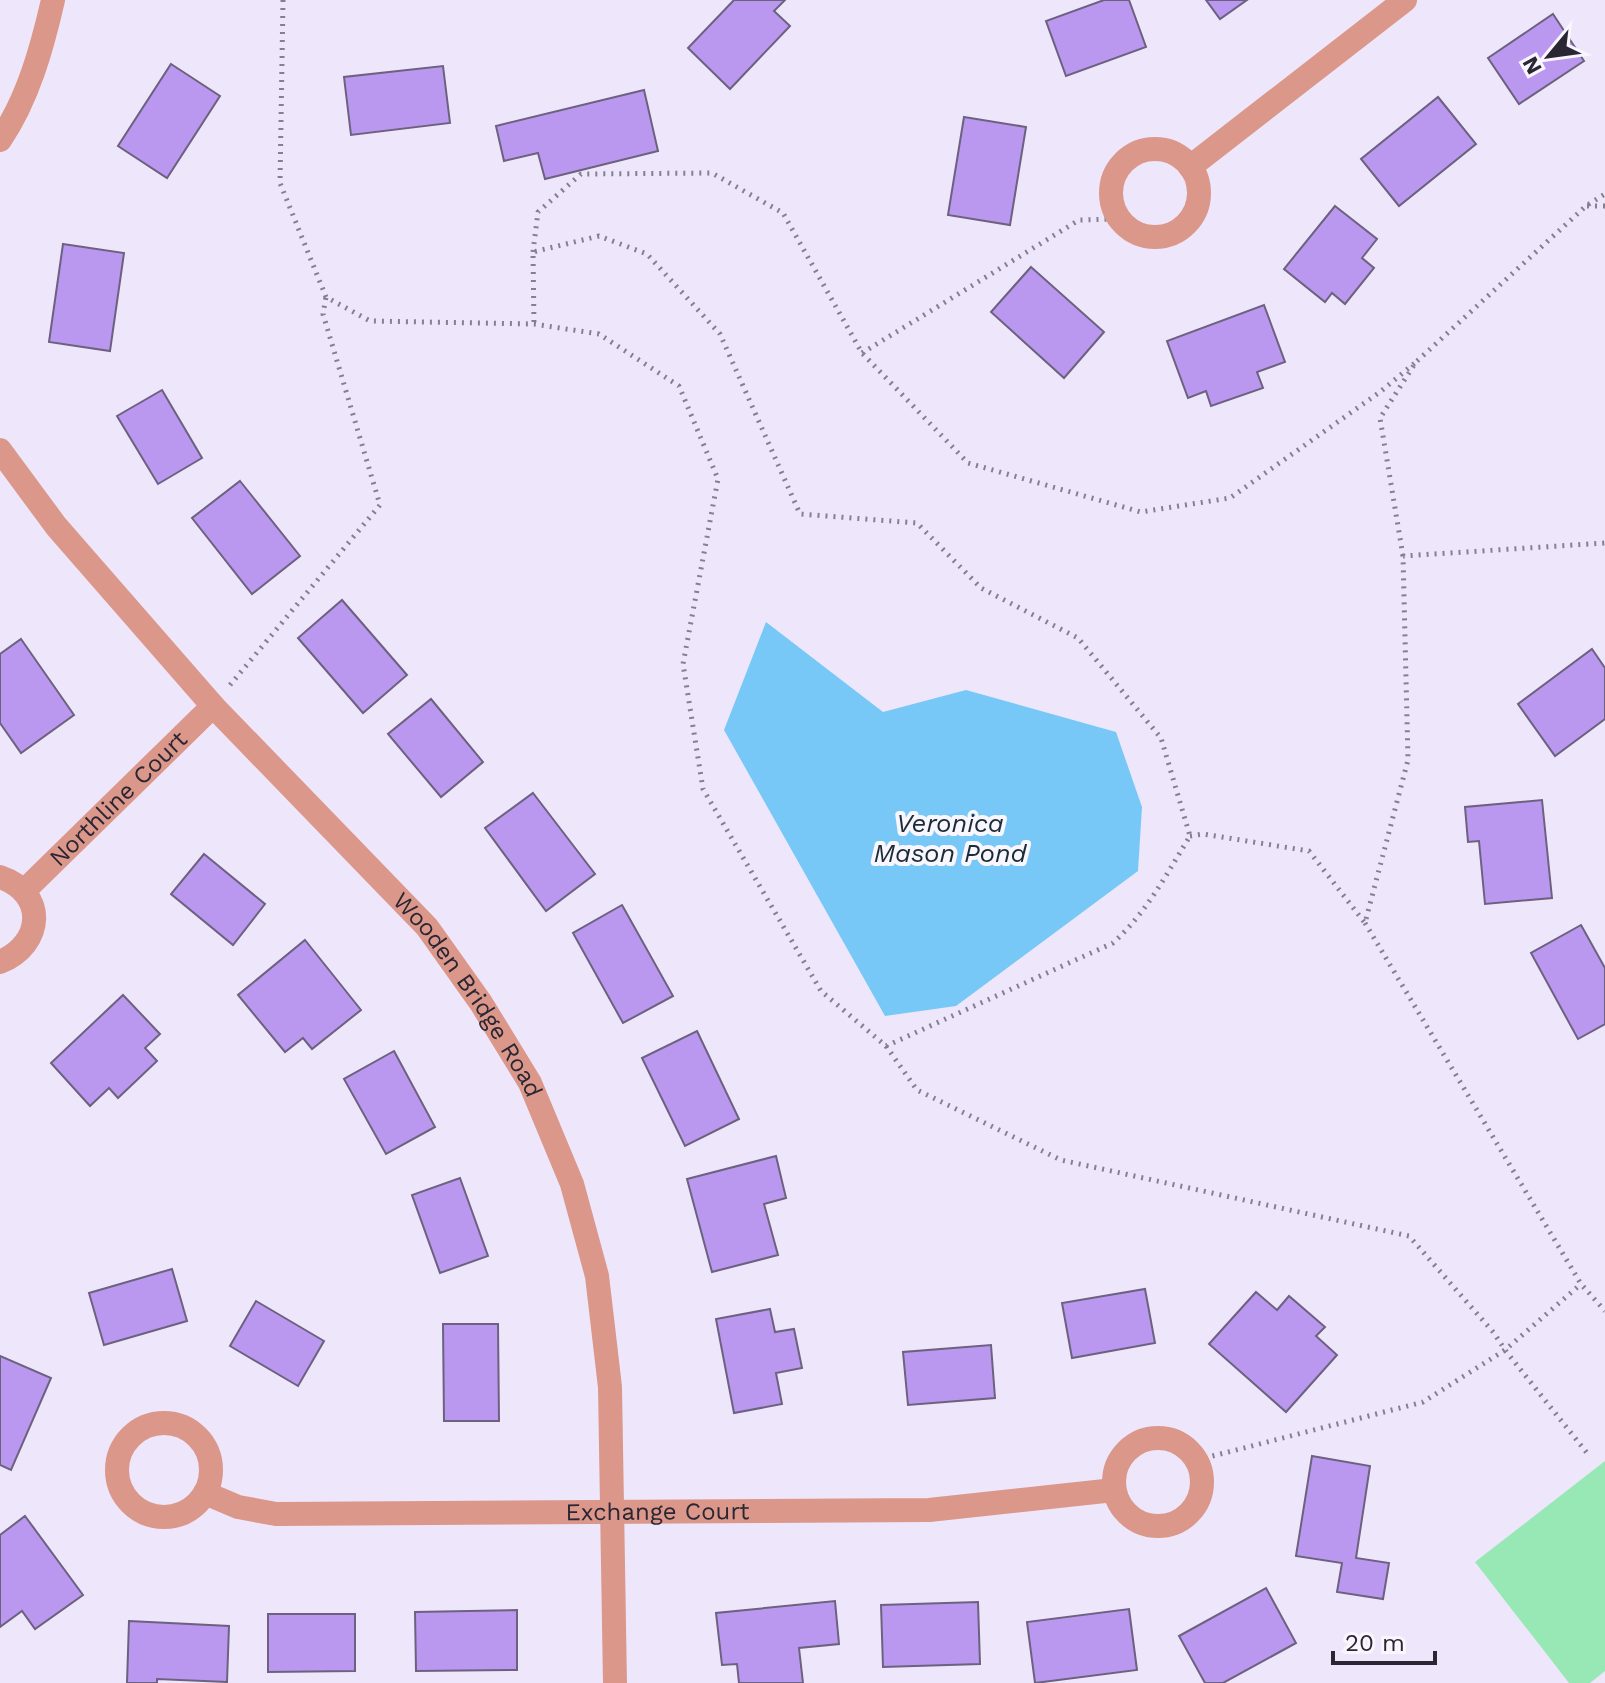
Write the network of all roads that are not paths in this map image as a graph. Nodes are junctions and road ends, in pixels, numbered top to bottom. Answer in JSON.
{"nodes":[{"id":1,"x":53,"y":0,"type":"edge"},
{"id":2,"x":1405,"y":0,"type":"edge"},
{"id":3,"x":0,"y":140,"type":"edge"},
{"id":4,"x":1190,"y":167,"type":"junction"},
{"id":5,"x":0,"y":450,"type":"edge"},
{"id":6,"x":213,"y":706,"type":"junction"},
{"id":7,"x":0,"y":877,"type":"edge"},
{"id":8,"x":24,"y":891,"type":"junction"},
{"id":9,"x":0,"y":962,"type":"edge"},
{"id":10,"x":1114,"y":1490,"type":"junction"},
{"id":11,"x":205,"y":1493,"type":"dead end"},
{"id":12,"x":613,"y":1512,"type":"junction"},
{"id":13,"x":615,"y":1683,"type":"edge"}],
"edges":[{"from":1,"to":3,"type":"street"},
{"from":2,"to":4,"type":"street"},
{"from":4,"to":4,"type":"street"},
{"from":5,"to":6,"type":"street","name":"Wooden Bridge Road"},
{"from":6,"to":8,"type":"street","name":"Northline Court"},
{"from":6,"to":12,"type":"street","name":"Wooden Bridge Road"},
{"from":7,"to":8,"type":"street"},
{"from":8,"to":9,"type":"street"},
{"from":10,"to":10,"type":"street"},
{"from":10,"to":12,"type":"street","name":"Exchange Court"},
{"from":11,"to":12,"type":"street","name":"Exchange Court"},
{"from":12,"to":13,"type":"street","name":"Wooden Bridge Road"}]}
